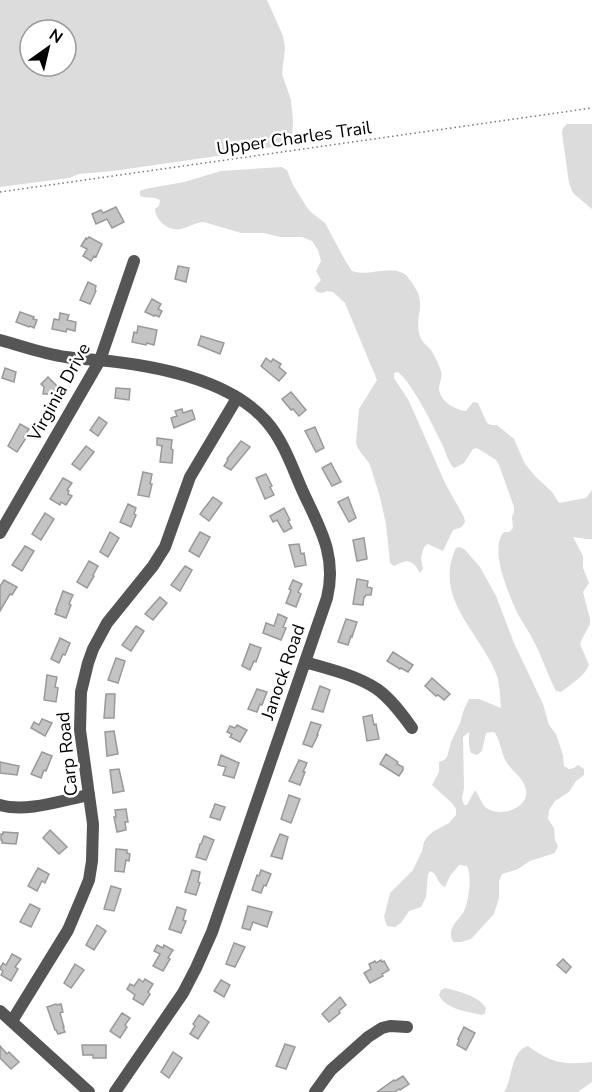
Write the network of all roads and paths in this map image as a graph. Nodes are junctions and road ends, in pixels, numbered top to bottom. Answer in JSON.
{"nodes":[{"id":1,"x":592,"y":108,"type":"edge"},
{"id":2,"x":0,"y":192,"type":"edge"},
{"id":3,"x":134,"y":261,"type":"dead end"},
{"id":4,"x":0,"y":340,"type":"edge"},
{"id":5,"x":100,"y":360,"type":"junction"},
{"id":6,"x":237,"y":398,"type":"junction"},
{"id":7,"x":0,"y":533,"type":"edge"},
{"id":8,"x":305,"y":662,"type":"junction"},
{"id":9,"x":412,"y":728,"type":"dead end"},
{"id":10,"x":89,"y":795,"type":"junction"},
{"id":11,"x":0,"y":804,"type":"edge"},
{"id":12,"x":0,"y":1011,"type":"edge"},
{"id":13,"x":12,"y":1021,"type":"junction"},
{"id":14,"x":407,"y":1027,"type":"dead end"},
{"id":15,"x":89,"y":1092,"type":"edge"},
{"id":16,"x":114,"y":1092,"type":"edge"},
{"id":17,"x":315,"y":1092,"type":"edge"}],
"edges":[{"from":1,"to":2,"type":"path","name":"Upper Charles Trail"},
{"from":3,"to":5,"type":"street","name":"Virginia Drive"},
{"from":4,"to":5,"type":"street","name":"Janock Road"},
{"from":5,"to":6,"type":"street","name":"Janock Road"},
{"from":5,"to":7,"type":"street","name":"Virginia Drive"},
{"from":6,"to":8,"type":"street","name":"Janock Road"},
{"from":6,"to":10,"type":"street","name":"Carp Road"},
{"from":8,"to":9,"type":"street"},
{"from":8,"to":16,"type":"street","name":"Janock Road"},
{"from":10,"to":11,"type":"street"},
{"from":10,"to":13,"type":"street","name":"Carp Road"},
{"from":12,"to":13,"type":"street"},
{"from":13,"to":15,"type":"street"},
{"from":14,"to":17,"type":"street"}]}
